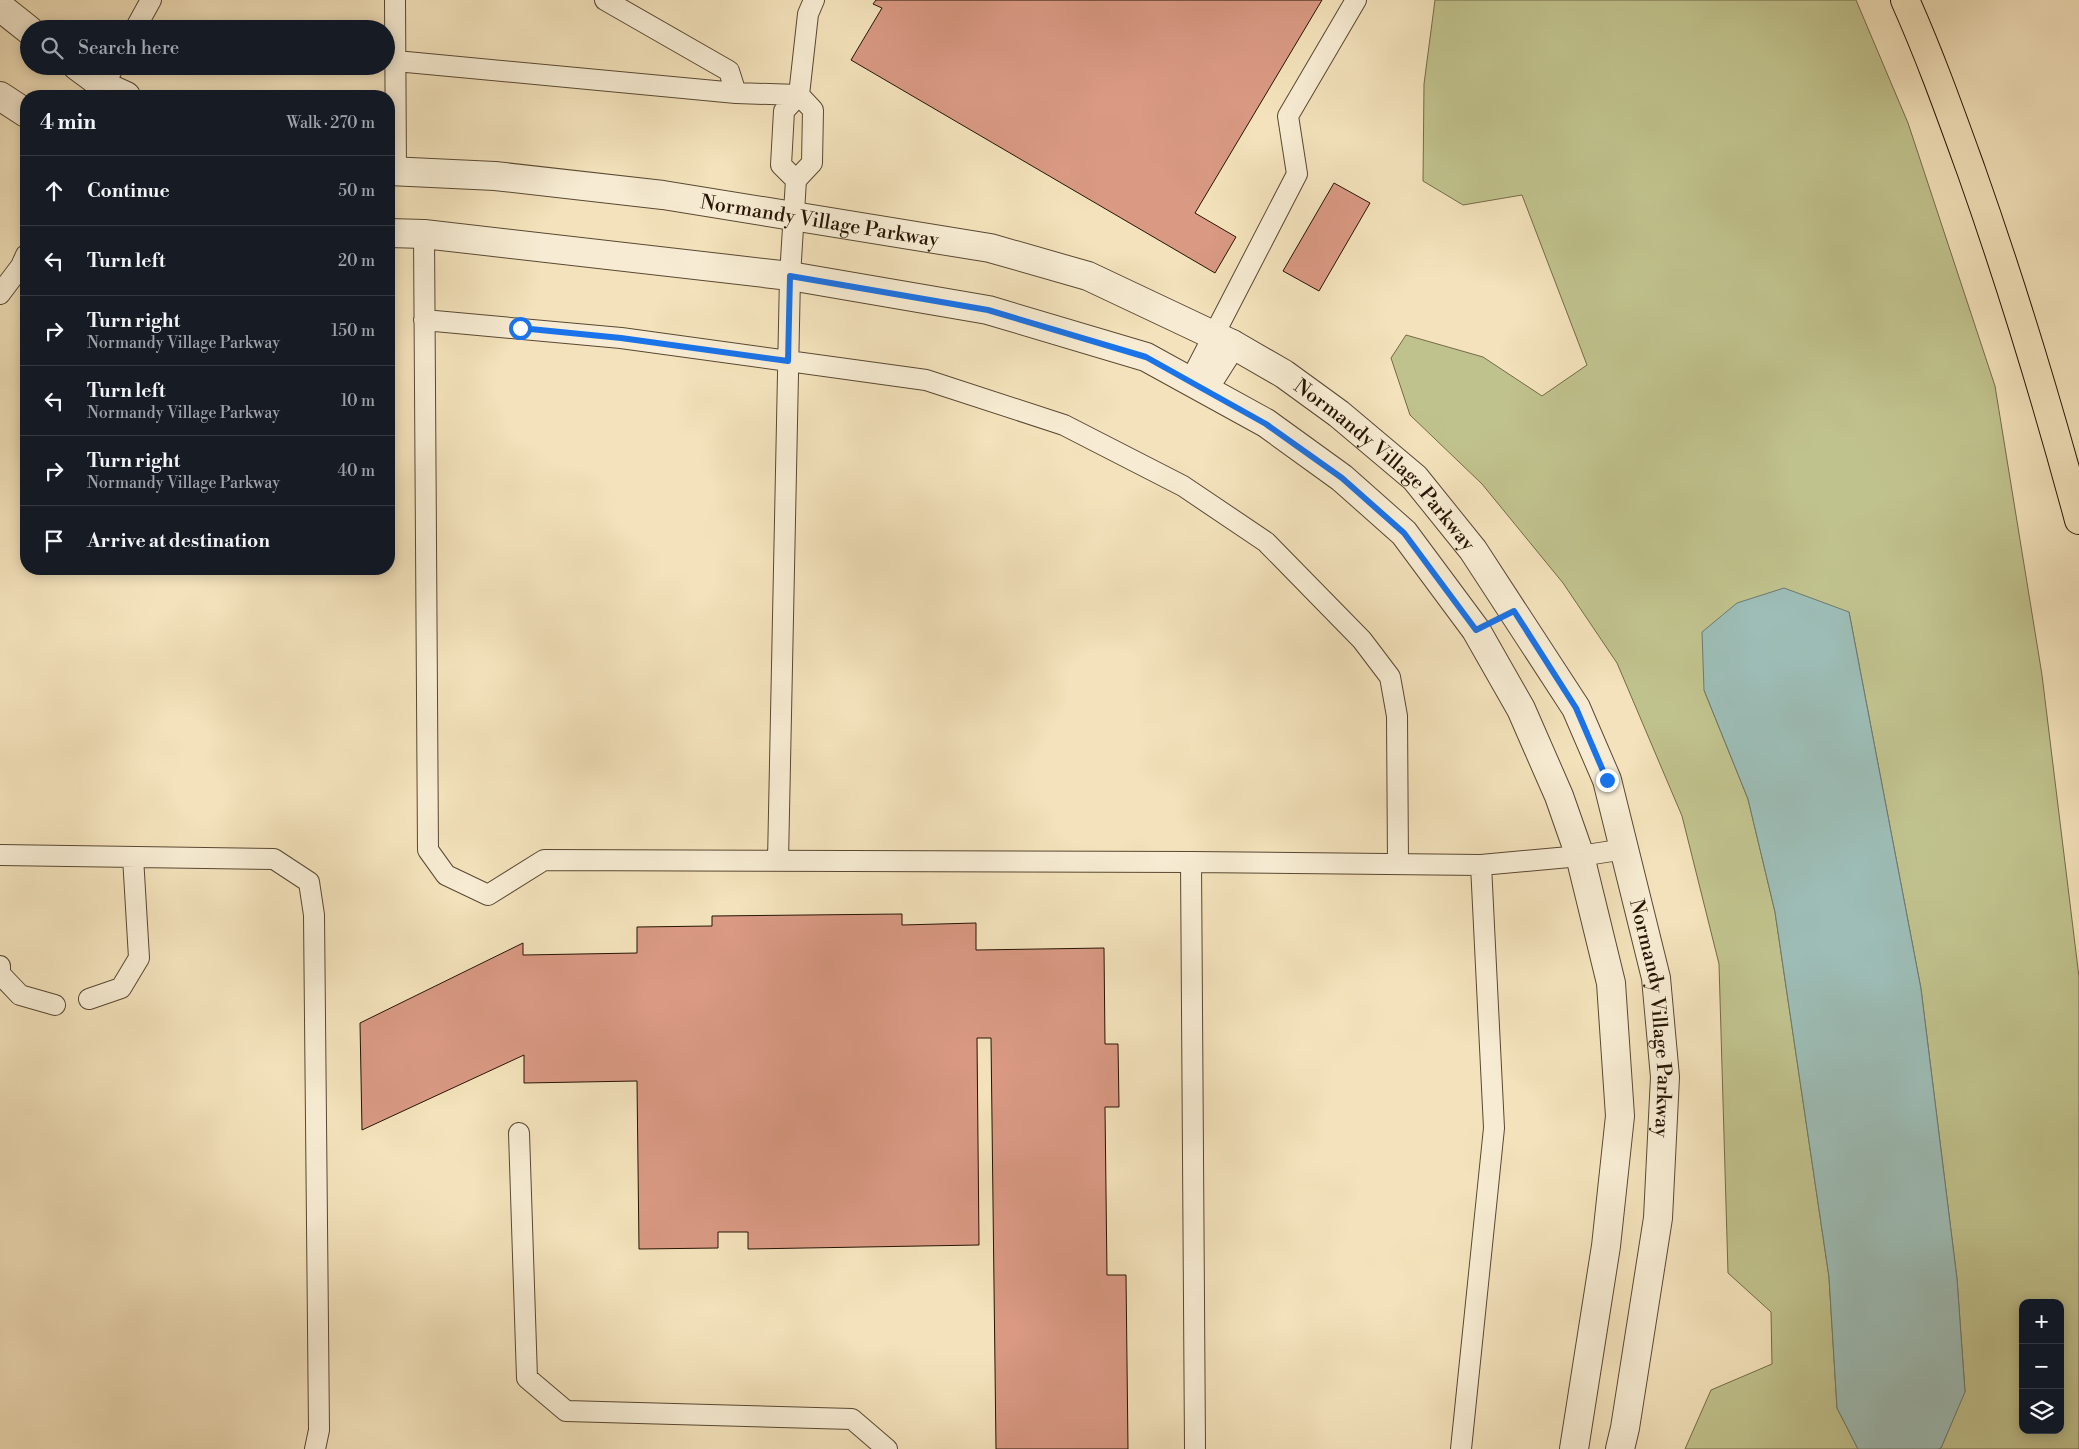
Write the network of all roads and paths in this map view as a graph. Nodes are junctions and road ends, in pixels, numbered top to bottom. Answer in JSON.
{"nodes":[{"id":1,"x":395,"y":0,"type":"edge"},
{"id":2,"x":605,"y":0,"type":"edge"},
{"id":3,"x":814,"y":0,"type":"edge"},
{"id":4,"x":1356,"y":0,"type":"edge"},
{"id":5,"x":1905,"y":0,"type":"edge"},
{"id":6,"x":146,"y":3,"type":"edge"},
{"id":7,"x":0,"y":7,"type":"edge"},
{"id":8,"x":139,"y":20,"type":"edge"},
{"id":9,"x":20,"y":23,"type":"edge"},
{"id":10,"x":396,"y":61,"type":"junction"},
{"id":11,"x":93,"y":75,"type":"edge"},
{"id":12,"x":111,"y":86,"type":"edge"},
{"id":13,"x":395,"y":90,"type":"edge"},
{"id":14,"x":736,"y":93,"type":"junction"},
{"id":15,"x":799,"y":95,"type":"junction"},
{"id":16,"x":0,"y":96,"type":"edge"},
{"id":17,"x":20,"y":109,"type":"edge"},
{"id":18,"x":395,"y":171,"type":"edge"},
{"id":19,"x":796,"y":180,"type":"junction"},
{"id":20,"x":794,"y":216,"type":"junction"},
{"id":21,"x":395,"y":233,"type":"edge"},
{"id":22,"x":424,"y":234,"type":"junction"},
{"id":23,"x":20,"y":268,"type":"edge"},
{"id":24,"x":790,"y":276,"type":"junction"},
{"id":25,"x":0,"y":294,"type":"edge"},
{"id":26,"x":424,"y":320,"type":"junction"},
{"id":27,"x":1223,"y":340,"type":"junction"},
{"id":28,"x":788,"y":361,"type":"junction"},
{"id":29,"x":1197,"y":385,"type":"junction"},
{"id":30,"x":2079,"y":520,"type":"edge"},
{"id":31,"x":1514,"y":611,"type":"junction"},
{"id":32,"x":1476,"y":630,"type":"junction"},
{"id":33,"x":1624,"y":849,"type":"junction"},
{"id":34,"x":0,"y":855,"type":"edge"},
{"id":35,"x":1580,"y":856,"type":"junction"},
{"id":36,"x":134,"y":857,"type":"junction"},
{"id":37,"x":778,"y":860,"type":"junction"},
{"id":38,"x":1191,"y":862,"type":"junction"},
{"id":39,"x":1398,"y":864,"type":"junction"},
{"id":40,"x":1481,"y":865,"type":"junction"},
{"id":41,"x":0,"y":966,"type":"edge"},
{"id":42,"x":89,"y":999,"type":"dead end"},
{"id":43,"x":55,"y":1005,"type":"dead end"},
{"id":44,"x":519,"y":1133,"type":"dead end"},
{"id":45,"x":314,"y":1449,"type":"edge"},
{"id":46,"x":887,"y":1449,"type":"edge"},
{"id":47,"x":1195,"y":1449,"type":"edge"},
{"id":48,"x":1461,"y":1449,"type":"edge"},
{"id":49,"x":1574,"y":1449,"type":"edge"},
{"id":50,"x":1620,"y":1449,"type":"edge"}],
"edges":[{"from":1,"to":10,"type":"lane"},
{"from":2,"to":14,"type":"lane"},
{"from":3,"to":15,"type":"lane"},
{"from":4,"to":27,"type":"lane"},
{"from":5,"to":30,"type":"highway"},
{"from":6,"to":8,"type":"lane"},
{"from":7,"to":9,"type":"street"},
{"from":10,"to":13,"type":"lane"},
{"from":10,"to":14,"type":"lane"},
{"from":11,"to":12,"type":"street"},
{"from":14,"to":15,"type":"lane"},
{"from":15,"to":19,"type":"lane"},
{"from":15,"to":19,"type":"lane"},
{"from":16,"to":17,"type":"street"},
{"from":18,"to":20,"type":"street","name":"Normandy Village Parkway"},
{"from":19,"to":20,"type":"lane"},
{"from":20,"to":24,"type":"lane"},
{"from":20,"to":27,"type":"street","name":"Normandy Village Parkway"},
{"from":21,"to":22,"type":"street","name":"Normandy Village Parkway"},
{"from":22,"to":24,"type":"street","name":"Normandy Village Parkway"},
{"from":22,"to":26,"type":"lane"},
{"from":23,"to":25,"type":"lane"},
{"from":24,"to":28,"type":"lane"},
{"from":24,"to":29,"type":"street","name":"Normandy Village Parkway"},
{"from":26,"to":28,"type":"lane"},
{"from":26,"to":37,"type":"lane"},
{"from":27,"to":29,"type":"street"},
{"from":27,"to":31,"type":"street","name":"Normandy Village Parkway"},
{"from":28,"to":37,"type":"lane"},
{"from":28,"to":39,"type":"lane"},
{"from":29,"to":32,"type":"street","name":"Normandy Village Parkway"},
{"from":31,"to":32,"type":"street"},
{"from":31,"to":33,"type":"street","name":"Normandy Village Parkway"},
{"from":32,"to":35,"type":"street","name":"Normandy Village Parkway"},
{"from":33,"to":35,"type":"lane"},
{"from":33,"to":50,"type":"street","name":"Normandy Village Parkway"},
{"from":34,"to":36,"type":"lane"},
{"from":35,"to":40,"type":"lane"},
{"from":35,"to":49,"type":"street","name":"Normandy Village Parkway"},
{"from":36,"to":42,"type":"lane"},
{"from":36,"to":45,"type":"lane"},
{"from":37,"to":38,"type":"lane"},
{"from":38,"to":39,"type":"lane"},
{"from":38,"to":47,"type":"lane"},
{"from":39,"to":40,"type":"lane"},
{"from":40,"to":48,"type":"lane"},
{"from":41,"to":43,"type":"lane"},
{"from":44,"to":46,"type":"lane"}]}
